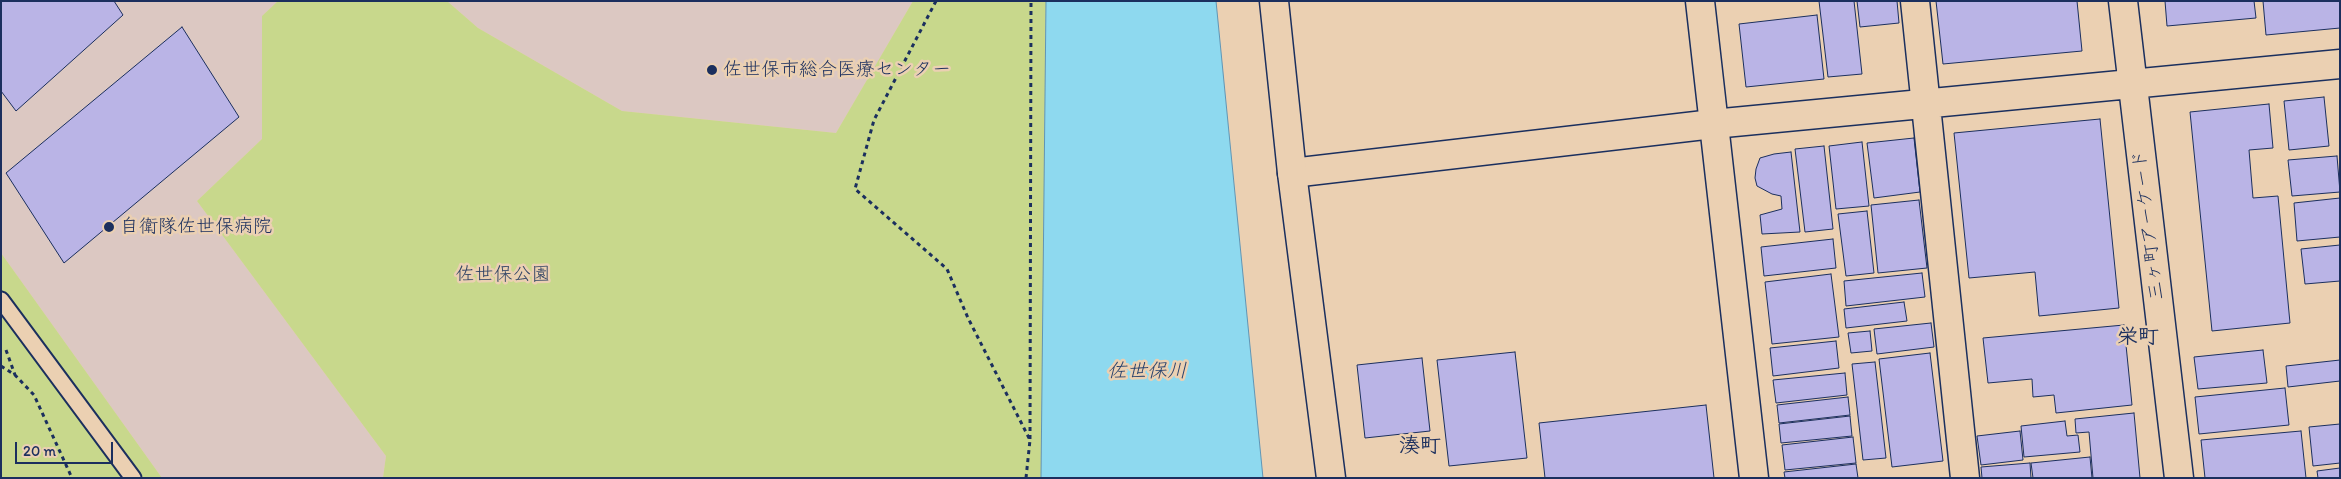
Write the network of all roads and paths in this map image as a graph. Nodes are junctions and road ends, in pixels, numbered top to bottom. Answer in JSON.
{"nodes":[{"id":1,"x":936,"y":1,"type":"edge"},
{"id":2,"x":1032,"y":1,"type":"edge"},
{"id":3,"x":1274,"y":1,"type":"edge"},
{"id":4,"x":1700,"y":1,"type":"edge"},
{"id":5,"x":1915,"y":1,"type":"edge"},
{"id":6,"x":2123,"y":1,"type":"edge"},
{"id":7,"x":2339,"y":67,"type":"edge"},
{"id":8,"x":2131,"y":82,"type":"junction"},
{"id":9,"x":1926,"y":104,"type":"junction"},
{"id":10,"x":1713,"y":124,"type":"junction"},
{"id":11,"x":1292,"y":173,"type":"junction"},
{"id":12,"x":1,"y":300,"type":"edge"},
{"id":13,"x":5,"y":347,"type":"dead end"},
{"id":14,"x":1,"y":366,"type":"edge"},
{"id":15,"x":15,"y":375,"type":"junction"},
{"id":16,"x":1030,"y":440,"type":"junction"},
{"id":17,"x":72,"y":478,"type":"edge"},
{"id":18,"x":132,"y":478,"type":"edge"},
{"id":19,"x":1026,"y":478,"type":"edge"},
{"id":20,"x":1331,"y":478,"type":"edge"},
{"id":21,"x":1754,"y":478,"type":"edge"},
{"id":22,"x":1965,"y":478,"type":"edge"},
{"id":23,"x":2179,"y":478,"type":"edge"}],
"edges":[{"from":1,"to":16,"type":"path"},
{"from":2,"to":16,"type":"path"},
{"from":3,"to":11,"type":"street"},
{"from":4,"to":10,"type":"street"},
{"from":5,"to":9,"type":"street"},
{"from":6,"to":8,"type":"street","name":"三ヶ町アーケード"},
{"from":7,"to":8,"type":"street"},
{"from":8,"to":9,"type":"street"},
{"from":8,"to":23,"type":"street","name":"三ヶ町アーケード"},
{"from":9,"to":10,"type":"street"},
{"from":9,"to":22,"type":"street"},
{"from":10,"to":11,"type":"street"},
{"from":10,"to":21,"type":"street"},
{"from":11,"to":20,"type":"street"},
{"from":12,"to":18,"type":"lane"},
{"from":13,"to":15,"type":"path"},
{"from":14,"to":15,"type":"path"},
{"from":15,"to":17,"type":"path"},
{"from":16,"to":19,"type":"path"}]}
